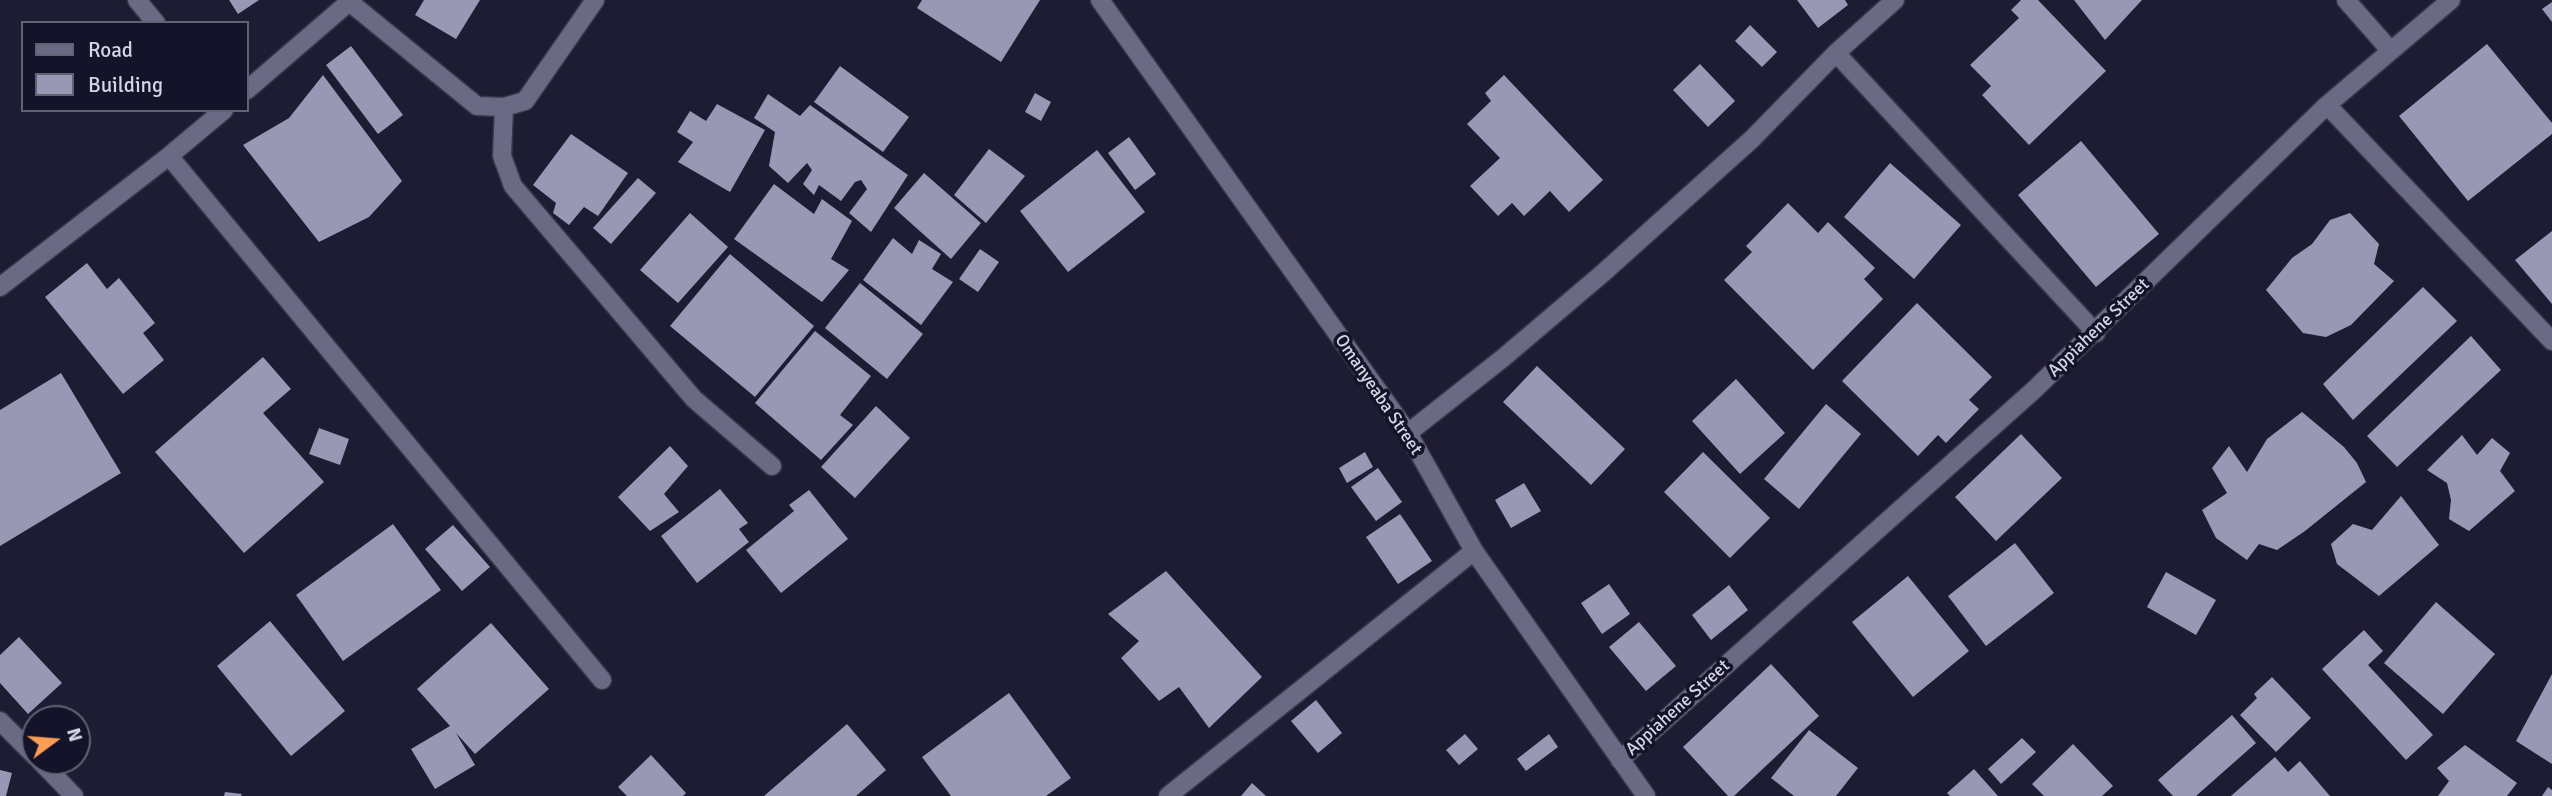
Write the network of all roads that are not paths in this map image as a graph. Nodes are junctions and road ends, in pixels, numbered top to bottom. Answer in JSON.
{"nodes":[{"id":1,"x":137,"y":0,"type":"edge"},
{"id":2,"x":595,"y":0,"type":"edge"},
{"id":3,"x":1100,"y":0,"type":"edge"},
{"id":4,"x":1895,"y":0,"type":"edge"},
{"id":5,"x":2346,"y":0,"type":"edge"},
{"id":6,"x":2451,"y":0,"type":"edge"},
{"id":7,"x":348,"y":1,"type":"edge"},
{"id":8,"x":154,"y":21,"type":"edge"},
{"id":9,"x":2390,"y":50,"type":"junction"},
{"id":10,"x":1836,"y":53,"type":"junction"},
{"id":11,"x":248,"y":89,"type":"edge"},
{"id":12,"x":2327,"y":106,"type":"junction"},
{"id":13,"x":504,"y":107,"type":"junction"},
{"id":14,"x":222,"y":112,"type":"edge"},
{"id":15,"x":169,"y":156,"type":"junction"},
{"id":16,"x":0,"y":287,"type":"edge"},
{"id":17,"x":2096,"y":333,"type":"junction"},
{"id":18,"x":2552,"y":341,"type":"edge"},
{"id":19,"x":1408,"y":433,"type":"junction"},
{"id":20,"x":772,"y":466,"type":"dead end"},
{"id":21,"x":1474,"y":551,"type":"junction"},
{"id":22,"x":602,"y":680,"type":"dead end"},
{"id":23,"x":0,"y":721,"type":"edge"},
{"id":24,"x":21,"y":742,"type":"edge"},
{"id":25,"x":1620,"y":760,"type":"junction"},
{"id":26,"x":54,"y":775,"type":"edge"},
{"id":27,"x":74,"y":796,"type":"edge"},
{"id":28,"x":1168,"y":796,"type":"edge"},
{"id":29,"x":1646,"y":796,"type":"edge"}],
"edges":[{"from":1,"to":8,"type":"street"},
{"from":2,"to":13,"type":"street"},
{"from":3,"to":19,"type":"street","name":"Omanyeaba Street"},
{"from":4,"to":10,"type":"street"},
{"from":5,"to":9,"type":"street"},
{"from":6,"to":9,"type":"street","name":"Appiahene Street"},
{"from":7,"to":11,"type":"street"},
{"from":7,"to":13,"type":"street"},
{"from":9,"to":12,"type":"street","name":"Appiahene Street"},
{"from":10,"to":17,"type":"street"},
{"from":10,"to":19,"type":"street"},
{"from":12,"to":17,"type":"street","name":"Appiahene Street"},
{"from":12,"to":18,"type":"street"},
{"from":13,"to":20,"type":"street"},
{"from":14,"to":15,"type":"street"},
{"from":15,"to":16,"type":"street"},
{"from":15,"to":22,"type":"street"},
{"from":17,"to":25,"type":"street","name":"Appiahene Street"},
{"from":19,"to":21,"type":"street","name":"Omanyeaba Street"},
{"from":21,"to":25,"type":"street","name":"Omanyeaba Street"},
{"from":21,"to":28,"type":"street"},
{"from":23,"to":24,"type":"street"},
{"from":25,"to":29,"type":"street","name":"Omanyeaba Street"},
{"from":26,"to":27,"type":"street"}]}
